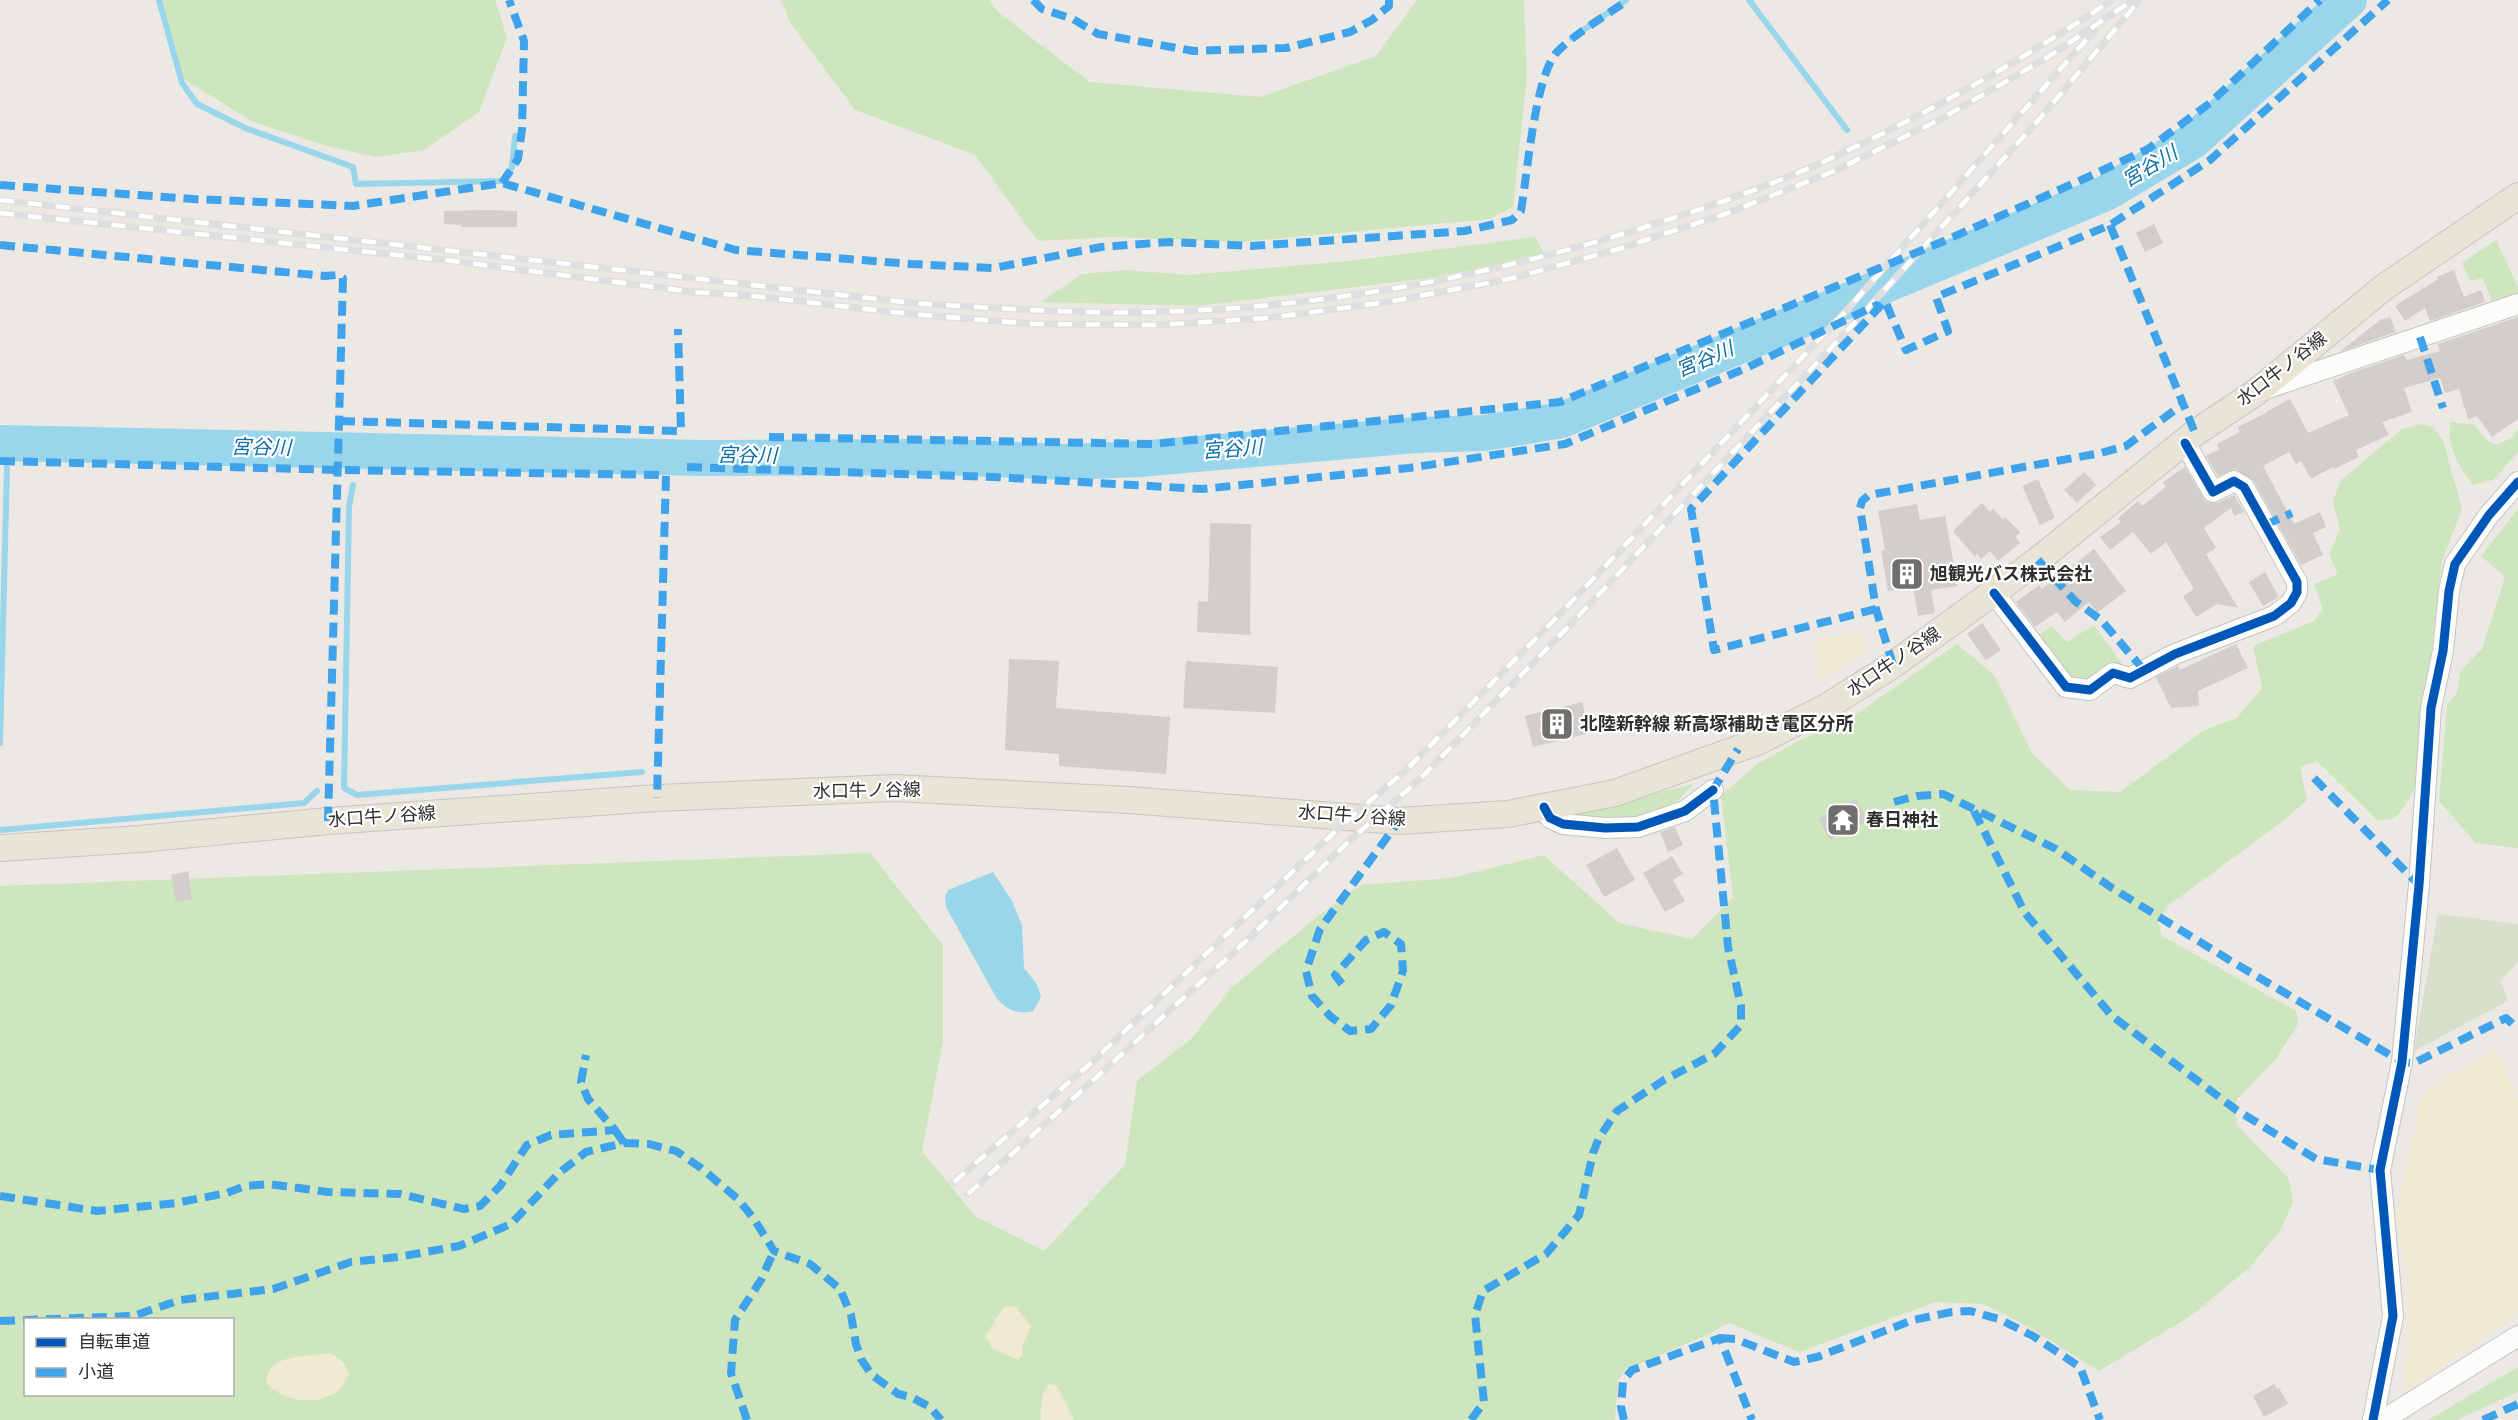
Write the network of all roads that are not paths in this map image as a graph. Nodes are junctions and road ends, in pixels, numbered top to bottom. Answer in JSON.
{"nodes":[{"id":1,"x":2518,"y":196,"type":"edge"},
{"id":2,"x":2518,"y":304,"type":"edge"},
{"id":3,"x":2255,"y":393,"type":"junction"},
{"id":4,"x":2184,"y":443,"type":"junction"},
{"id":5,"x":2518,"y":482,"type":"edge"},
{"id":6,"x":1994,"y":593,"type":"junction"},
{"id":7,"x":1713,"y":790,"type":"dead end"},
{"id":8,"x":1544,"y":807,"type":"junction"},
{"id":9,"x":0,"y":848,"type":"edge"},
{"id":10,"x":2518,"y":1336,"type":"edge"},
{"id":11,"x":2373,"y":1420,"type":"edge"},
{"id":12,"x":2383,"y":1420,"type":"edge"}],
"edges":[{"from":1,"to":3,"type":"main road","name":"水口牛ノ谷線"},
{"from":2,"to":3,"type":"street"},
{"from":3,"to":4,"type":"main road","name":"水口牛ノ谷線"},
{"from":4,"to":6,"type":"main road","name":"水口牛ノ谷線"},
{"from":4,"to":6,"type":"street"},
{"from":5,"to":11,"type":"street"},
{"from":6,"to":8,"type":"main road","name":"水口牛ノ谷線"},
{"from":7,"to":8,"type":"street"},
{"from":8,"to":9,"type":"main road","name":"水口牛ノ谷線"},
{"from":10,"to":12,"type":"street"}]}
